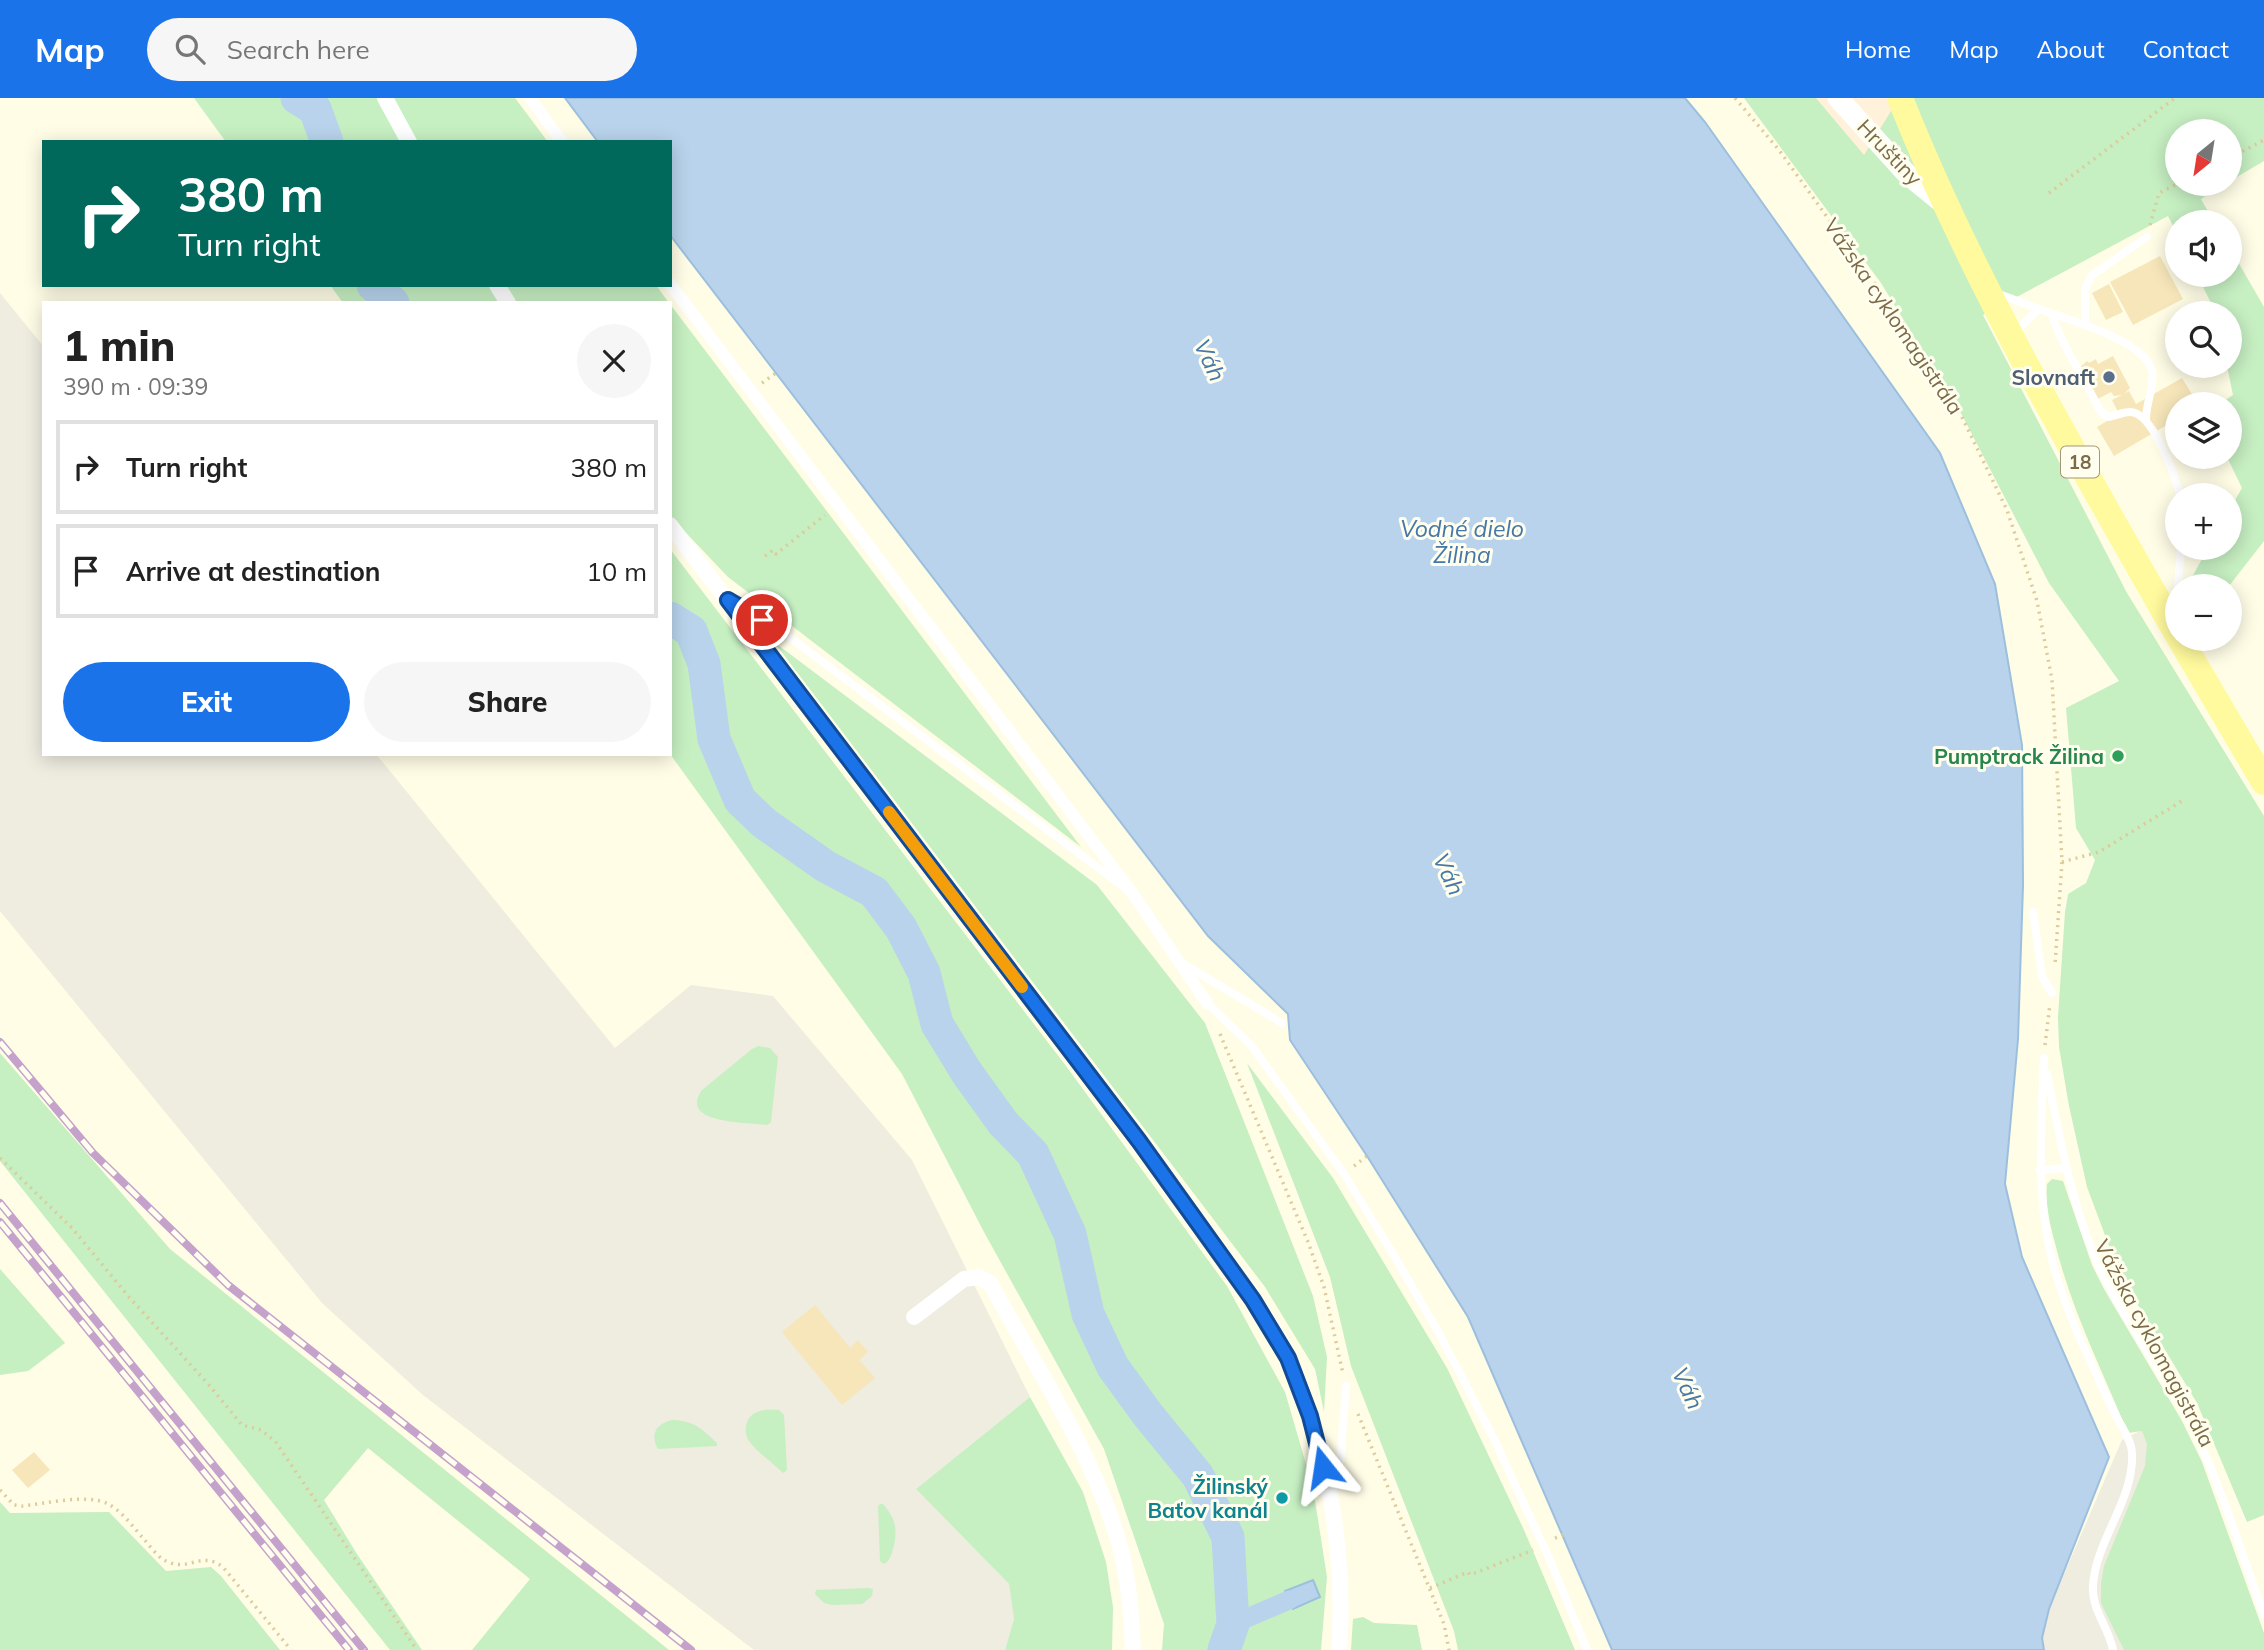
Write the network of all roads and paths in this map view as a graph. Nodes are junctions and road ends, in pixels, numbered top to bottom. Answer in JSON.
{"nodes":[{"id":1,"x":385,"y":98,"type":"edge"},
{"id":2,"x":530,"y":98,"type":"edge"},
{"id":3,"x":1735,"y":98,"type":"edge"},
{"id":4,"x":1838,"y":98,"type":"edge"},
{"id":5,"x":1900,"y":98,"type":"edge"},
{"id":6,"x":2175,"y":98,"type":"edge"},
{"id":7,"x":409,"y":140,"type":"edge"},
{"id":8,"x":561,"y":140,"type":"edge"},
{"id":9,"x":2264,"y":140,"type":"edge"},
{"id":10,"x":2242,"y":152,"type":"edge"},
{"id":11,"x":2165,"y":190,"type":"edge"},
{"id":12,"x":2049,"y":193,"type":"dead end"},
{"id":13,"x":1944,"y":204,"type":"junction"},
{"id":14,"x":2147,"y":237,"type":"joint"},
{"id":15,"x":672,"y":287,"type":"edge"},
{"id":16,"x":1986,"y":289,"type":"junction"},
{"id":17,"x":2039,"y":309,"type":"junction"},
{"id":18,"x":2050,"y":313,"type":"junction"},
{"id":19,"x":2085,"y":325,"type":"junction"},
{"id":20,"x":2011,"y":336,"type":"junction"},
{"id":21,"x":2146,"y":419,"type":"junction"},
{"id":22,"x":2176,"y":483,"type":"edge"},
{"id":23,"x":838,"y":505,"type":"junction"},
{"id":24,"x":672,"y":528,"type":"edge"},
{"id":25,"x":765,"y":556,"type":"dead end"},
{"id":26,"x":728,"y":600,"type":"junction"},
{"id":27,"x":2165,"y":612,"type":"edge"},
{"id":28,"x":2187,"y":651,"type":"edge"},
{"id":29,"x":2264,"y":782,"type":"edge"},
{"id":30,"x":2185,"y":799,"type":"dead end"},
{"id":31,"x":2062,"y":862,"type":"junction"},
{"id":32,"x":1133,"y":894,"type":"junction"},
{"id":33,"x":2033,"y":912,"type":"dead end"},
{"id":34,"x":1180,"y":961,"type":"junction"},
{"id":35,"x":2052,"y":993,"type":"junction"},
{"id":36,"x":1207,"y":1003,"type":"junction"},
{"id":37,"x":1282,"y":1023,"type":"dead end"},
{"id":38,"x":2044,"y":1058,"type":"junction"},
{"id":39,"x":0,"y":1158,"type":"edge"},
{"id":40,"x":2066,"y":1168,"type":"junction"},
{"id":41,"x":2040,"y":1170,"type":"junction"},
{"id":42,"x":914,"y":1317,"type":"dead end"},
{"id":43,"x":1346,"y":1386,"type":"junction"},
{"id":44,"x":0,"y":1490,"type":"edge"},
{"id":45,"x":1329,"y":1492,"type":"junction"},
{"id":46,"x":1542,"y":1544,"type":"junction"},
{"id":47,"x":1430,"y":1588,"type":"junction"},
{"id":48,"x":2264,"y":1615,"type":"edge"},
{"id":49,"x":291,"y":1650,"type":"edge"},
{"id":50,"x":417,"y":1650,"type":"edge"},
{"id":51,"x":1133,"y":1650,"type":"edge"},
{"id":52,"x":1339,"y":1650,"type":"edge"},
{"id":53,"x":1449,"y":1650,"type":"edge"},
{"id":54,"x":1587,"y":1650,"type":"edge"},
{"id":55,"x":2113,"y":1650,"type":"edge"}],
"edges":[{"from":1,"to":7,"type":"street"},
{"from":2,"to":8,"type":"street"},
{"from":3,"to":31,"type":"path","name":"Vážska cyklomagistrála"},
{"from":4,"to":13,"type":"street","name":"Hruštiny"},
{"from":5,"to":13,"type":"main road","number":"18"},
{"from":6,"to":12,"type":"path"},
{"from":9,"to":10,"type":"path"},
{"from":11,"to":14,"type":"path"},
{"from":13,"to":16,"type":"main road","number":"18"},
{"from":14,"to":19,"type":"lane"},
{"from":15,"to":23,"type":"street"},
{"from":16,"to":17,"type":"lane"},
{"from":16,"to":20,"type":"main road","number":"18"},
{"from":17,"to":18,"type":"lane"},
{"from":17,"to":20,"type":"lane"},
{"from":18,"to":19,"type":"lane"},
{"from":18,"to":21,"type":"lane"},
{"from":19,"to":21,"type":"lane"},
{"from":20,"to":27,"type":"main road","number":"18"},
{"from":21,"to":22,"type":"lane"},
{"from":23,"to":25,"type":"path"},
{"from":23,"to":32,"type":"street"},
{"from":24,"to":26,"type":"street"},
{"from":26,"to":32,"type":"lane"},
{"from":26,"to":45,"type":"street"},
{"from":28,"to":29,"type":"main road","number":"18"},
{"from":30,"to":31,"type":"path"},
{"from":31,"to":35,"type":"path","name":"Vážska cyklomagistrála"},
{"from":32,"to":34,"type":"street"},
{"from":33,"to":35,"type":"lane"},
{"from":34,"to":36,"type":"street"},
{"from":34,"to":37,"type":"lane"},
{"from":35,"to":38,"type":"path","name":"Vážska cyklomagistrála"},
{"from":36,"to":43,"type":"path"},
{"from":36,"to":46,"type":"lane"},
{"from":38,"to":40,"type":"lane"},
{"from":38,"to":41,"type":"lane"},
{"from":39,"to":50,"type":"path"},
{"from":40,"to":41,"type":"lane"},
{"from":40,"to":48,"type":"lane"},
{"from":41,"to":55,"type":"lane"},
{"from":42,"to":51,"type":"street"},
{"from":43,"to":45,"type":"lane"},
{"from":43,"to":47,"type":"path"},
{"from":44,"to":49,"type":"path"},
{"from":45,"to":52,"type":"street"},
{"from":46,"to":47,"type":"path"},
{"from":46,"to":54,"type":"lane"},
{"from":47,"to":53,"type":"path"}]}
